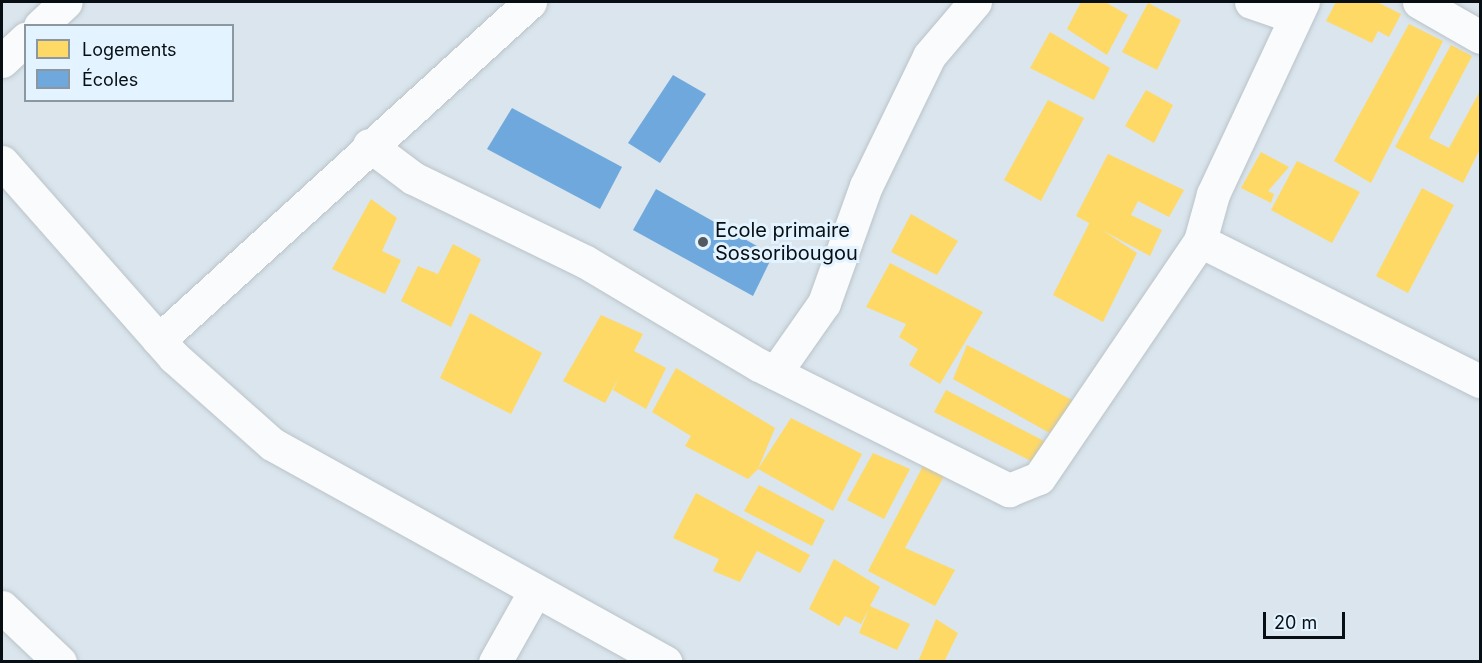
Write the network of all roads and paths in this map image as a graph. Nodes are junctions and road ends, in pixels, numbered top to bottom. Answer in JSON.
{"nodes":[{"id":1,"x":66,"y":2,"type":"edge"},
{"id":2,"x":530,"y":2,"type":"edge"},
{"id":3,"x":975,"y":2,"type":"edge"},
{"id":4,"x":1251,"y":2,"type":"edge"},
{"id":5,"x":1419,"y":2,"type":"edge"},
{"id":6,"x":1299,"y":9,"type":"edge"},
{"id":7,"x":42,"y":24,"type":"edge"},
{"id":8,"x":1480,"y":37,"type":"edge"},
{"id":9,"x":24,"y":41,"type":"edge"},
{"id":10,"x":2,"y":61,"type":"edge"},
{"id":11,"x":369,"y":145,"type":"junction"},
{"id":12,"x":2,"y":162,"type":"edge"},
{"id":13,"x":1200,"y":241,"type":"junction"},
{"id":14,"x":159,"y":340,"type":"junction"},
{"id":15,"x":775,"y":373,"type":"junction"},
{"id":16,"x":1480,"y":381,"type":"edge"},
{"id":17,"x":535,"y":591,"type":"junction"},
{"id":18,"x":2,"y":607,"type":"edge"},
{"id":19,"x":60,"y":662,"type":"edge"},
{"id":20,"x":495,"y":662,"type":"edge"},
{"id":21,"x":666,"y":662,"type":"edge"}],
"edges":[{"from":1,"to":7,"type":"street"},
{"from":2,"to":11,"type":"street"},
{"from":3,"to":15,"type":"street"},
{"from":4,"to":6,"type":"street"},
{"from":5,"to":8,"type":"street"},
{"from":6,"to":13,"type":"street"},
{"from":9,"to":10,"type":"street"},
{"from":11,"to":14,"type":"street"},
{"from":11,"to":15,"type":"street"},
{"from":12,"to":14,"type":"street"},
{"from":13,"to":15,"type":"street"},
{"from":13,"to":16,"type":"street"},
{"from":14,"to":17,"type":"street"},
{"from":17,"to":20,"type":"street"},
{"from":17,"to":21,"type":"street"},
{"from":18,"to":19,"type":"street"}]}
